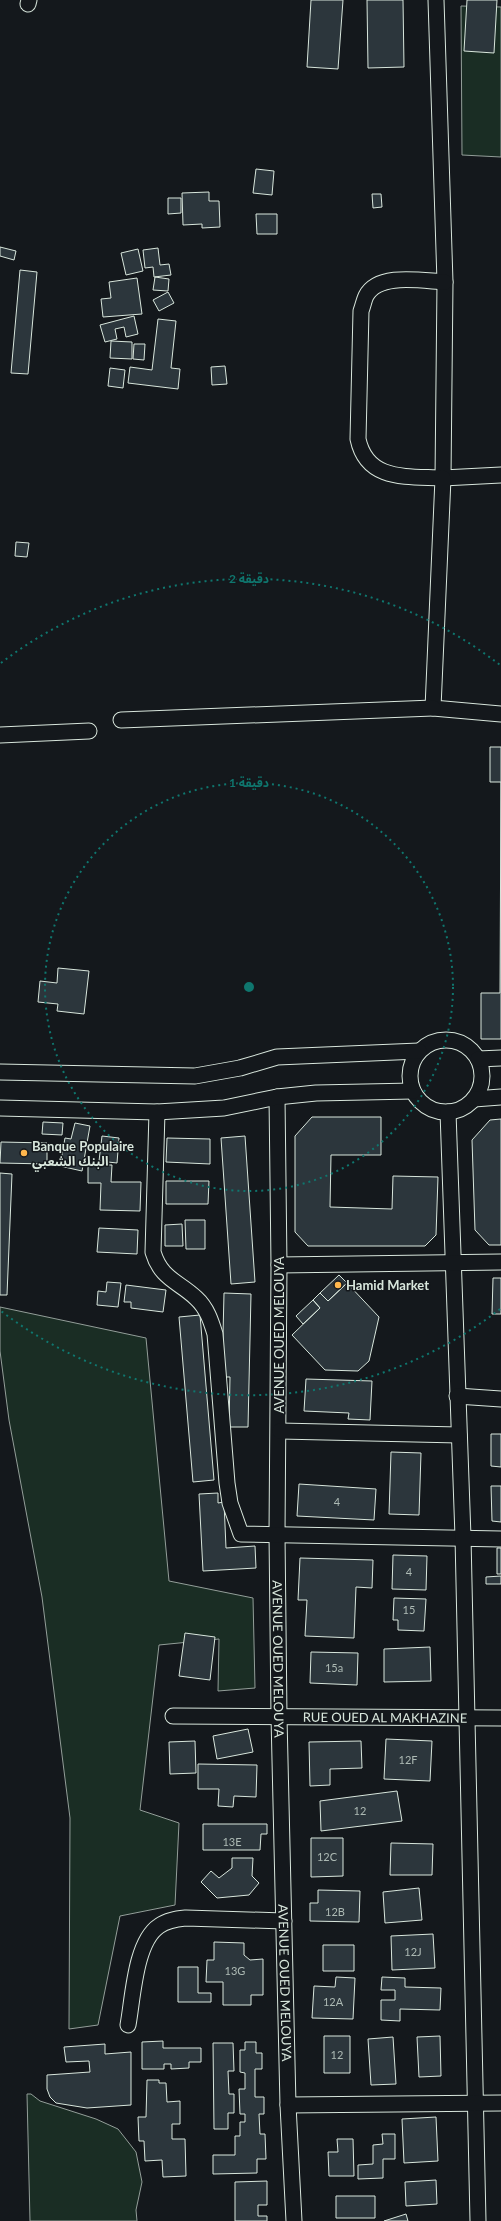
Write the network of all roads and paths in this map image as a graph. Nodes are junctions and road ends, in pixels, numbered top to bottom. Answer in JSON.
{"nodes":[{"id":1,"x":436,"y":0,"type":"edge"},
{"id":2,"x":445,"y":282,"type":"junction"},
{"id":3,"x":501,"y":475,"type":"edge"},
{"id":4,"x":444,"y":478,"type":"junction"},
{"id":5,"x":433,"y":708,"type":"junction"},
{"id":6,"x":501,"y":714,"type":"edge"},
{"id":7,"x":121,"y":720,"type":"dead end"},
{"id":8,"x":89,"y":731,"type":"dead end"},
{"id":9,"x":0,"y":735,"type":"edge"},
{"id":10,"x":419,"y":1051,"type":"junction"},
{"id":11,"x":501,"y":1058,"type":"edge"},
{"id":12,"x":478,"y":1059,"type":"junction"},
{"id":13,"x":0,"y":1072,"type":"edge"},
{"id":14,"x":413,"y":1091,"type":"junction"},
{"id":15,"x":277,"y":1097,"type":"junction"},
{"id":16,"x":501,"y":1097,"type":"edge"},
{"id":17,"x":474,"y":1099,"type":"junction"},
{"id":18,"x":0,"y":1108,"type":"edge"},
{"id":19,"x":157,"y":1112,"type":"junction"},
{"id":20,"x":448,"y":1112,"type":"junction"},
{"id":21,"x":501,"y":1262,"type":"edge"},
{"id":22,"x":452,"y":1264,"type":"junction"},
{"id":23,"x":279,"y":1265,"type":"junction"},
{"id":24,"x":457,"y":1396,"type":"junction"},
{"id":25,"x":501,"y":1399,"type":"edge"},
{"id":26,"x":280,"y":1431,"type":"junction"},
{"id":27,"x":459,"y":1435,"type":"junction"},
{"id":28,"x":277,"y":1534,"type":"junction"},
{"id":29,"x":463,"y":1537,"type":"junction"},
{"id":30,"x":501,"y":1539,"type":"edge"},
{"id":31,"x":173,"y":1716,"type":"dead end"},
{"id":32,"x":280,"y":1717,"type":"junction"},
{"id":33,"x":501,"y":1718,"type":"edge"},
{"id":34,"x":466,"y":1719,"type":"junction"},
{"id":35,"x":284,"y":1921,"type":"junction"},
{"id":36,"x":128,"y":2025,"type":"dead end"},
{"id":37,"x":474,"y":2103,"type":"junction"},
{"id":38,"x":501,"y":2103,"type":"edge"},
{"id":39,"x":288,"y":2105,"type":"junction"},
{"id":40,"x":294,"y":2221,"type":"edge"},
{"id":41,"x":478,"y":2221,"type":"edge"}],
"edges":[{"from":1,"to":2,"type":"street"},
{"from":2,"to":4,"type":"street"},
{"from":2,"to":4,"type":"street"},
{"from":3,"to":4,"type":"street"},
{"from":4,"to":5,"type":"street"},
{"from":5,"to":6,"type":"street"},
{"from":5,"to":7,"type":"street"},
{"from":8,"to":9,"type":"street"},
{"from":10,"to":12,"type":"street"},
{"from":10,"to":13,"type":"street"},
{"from":10,"to":14,"type":"street"},
{"from":11,"to":12,"type":"street"},
{"from":12,"to":17,"type":"street"},
{"from":14,"to":15,"type":"street"},
{"from":14,"to":20,"type":"street"},
{"from":15,"to":19,"type":"street"},
{"from":15,"to":23,"type":"street","name":"AVENUE OUED MELOUYA"},
{"from":16,"to":17,"type":"street"},
{"from":17,"to":20,"type":"street"},
{"from":18,"to":19,"type":"street"},
{"from":19,"to":28,"type":"street"},
{"from":20,"to":22,"type":"street"},
{"from":21,"to":22,"type":"street"},
{"from":22,"to":23,"type":"street"},
{"from":22,"to":24,"type":"street"},
{"from":23,"to":26,"type":"street","name":"AVENUE OUED MELOUYA"},
{"from":24,"to":25,"type":"street"},
{"from":24,"to":27,"type":"street"},
{"from":26,"to":27,"type":"street"},
{"from":26,"to":28,"type":"street","name":"AVENUE OUED MELOUYA"},
{"from":27,"to":29,"type":"street"},
{"from":28,"to":29,"type":"street"},
{"from":28,"to":32,"type":"street","name":"AVENUE OUED MELOUYA"},
{"from":29,"to":30,"type":"street"},
{"from":29,"to":34,"type":"street"},
{"from":31,"to":32,"type":"street","name":"RUE OUED AL MAKHAZINE"},
{"from":32,"to":34,"type":"street","name":"RUE OUED AL MAKHAZINE"},
{"from":32,"to":35,"type":"street","name":"AVENUE OUED MELOUYA"},
{"from":33,"to":34,"type":"street","name":"RUE OUED AL MAKHAZINE"},
{"from":34,"to":37,"type":"street"},
{"from":35,"to":36,"type":"street"},
{"from":35,"to":39,"type":"street","name":"AVENUE OUED MELOUYA"},
{"from":37,"to":38,"type":"street"},
{"from":37,"to":39,"type":"street"},
{"from":37,"to":41,"type":"street"},
{"from":39,"to":40,"type":"street","name":"AVENUE OUED MELOUYA"}]}
